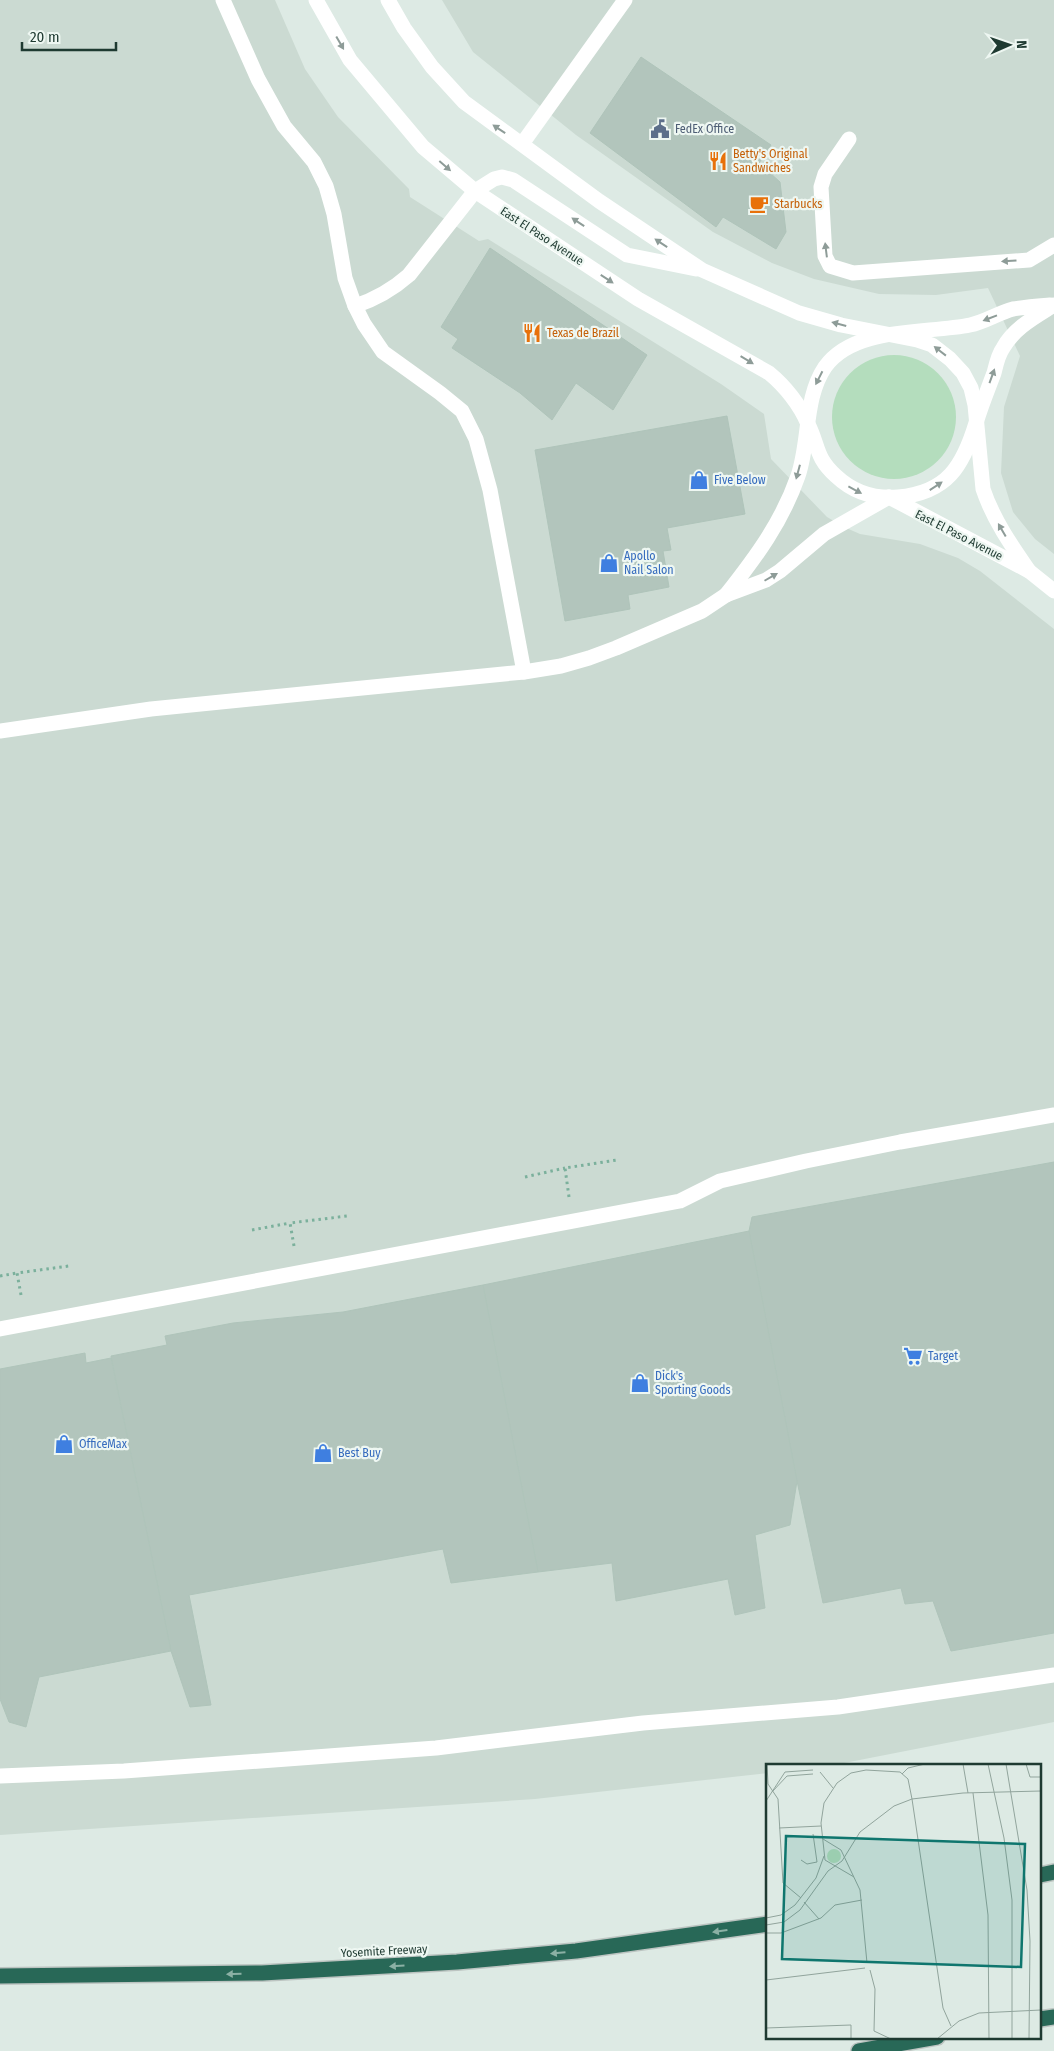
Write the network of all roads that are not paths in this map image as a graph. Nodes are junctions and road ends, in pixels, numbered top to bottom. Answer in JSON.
{"nodes":[{"id":1,"x":224,"y":0,"type":"edge"},
{"id":2,"x":316,"y":0,"type":"edge"},
{"id":3,"x":388,"y":0,"type":"edge"},
{"id":4,"x":624,"y":0,"type":"edge"},
{"id":5,"x":850,"y":139,"type":"dead end"},
{"id":6,"x":522,"y":144,"type":"junction"},
{"id":7,"x":474,"y":191,"type":"junction"},
{"id":8,"x":1054,"y":245,"type":"edge"},
{"id":9,"x":702,"y":270,"type":"junction"},
{"id":10,"x":1054,"y":304,"type":"edge"},
{"id":11,"x":355,"y":306,"type":"junction"},
{"id":12,"x":887,"y":335,"type":"junction"},
{"id":13,"x":976,"y":422,"type":"junction"},
{"id":14,"x":809,"y":424,"type":"junction"},
{"id":15,"x":889,"y":497,"type":"junction"},
{"id":16,"x":1029,"y":571,"type":"junction"},
{"id":17,"x":1054,"y":592,"type":"edge"},
{"id":18,"x":726,"y":595,"type":"junction"},
{"id":19,"x":524,"y":672,"type":"junction"},
{"id":20,"x":0,"y":731,"type":"edge"},
{"id":21,"x":1054,"y":1116,"type":"edge"},
{"id":22,"x":0,"y":1329,"type":"edge"},
{"id":23,"x":1054,"y":1675,"type":"edge"},
{"id":24,"x":0,"y":1776,"type":"edge"},
{"id":25,"x":766,"y":1924,"type":"edge"},
{"id":26,"x":0,"y":1976,"type":"edge"},
{"id":27,"x":931,"y":2038,"type":"edge"},
{"id":28,"x":859,"y":2051,"type":"edge"}],
"edges":[{"from":1,"to":11,"type":"street"},
{"from":2,"to":7,"type":"street","name":"East El Paso Avenue","one_way":true},
{"from":6,"to":3,"type":"street","one_way":true},
{"from":4,"to":6,"type":"street"},
{"from":8,"to":5,"type":"street","one_way":true},
{"from":9,"to":6,"type":"street","one_way":true},
{"from":9,"to":7,"type":"street","one_way":true},
{"from":7,"to":11,"type":"street"},
{"from":7,"to":14,"type":"street","name":"East El Paso Avenue","one_way":true},
{"from":12,"to":9,"type":"street","one_way":true},
{"from":10,"to":12,"type":"street","one_way":true},
{"from":13,"to":10,"type":"street","one_way":true},
{"from":11,"to":19,"type":"street"},
{"from":13,"to":12,"type":"street","one_way":true},
{"from":12,"to":14,"type":"street","one_way":true},
{"from":15,"to":13,"type":"street","one_way":true},
{"from":16,"to":13,"type":"street","name":"East El Paso Avenue","one_way":true},
{"from":14,"to":15,"type":"street","one_way":true},
{"from":14,"to":18,"type":"street","one_way":true},
{"from":15,"to":16,"type":"street","name":"East El Paso Avenue"},
{"from":18,"to":15,"type":"street","one_way":true},
{"from":16,"to":17,"type":"street","name":"East El Paso Avenue"},
{"from":18,"to":19,"type":"street"},
{"from":19,"to":20,"type":"street"},
{"from":21,"to":22,"type":"street"},
{"from":23,"to":24,"type":"street"},
{"from":25,"to":26,"type":"highway","name":"Yosemite Freeway","one_way":true},
{"from":27,"to":28,"type":"highway"}]}
